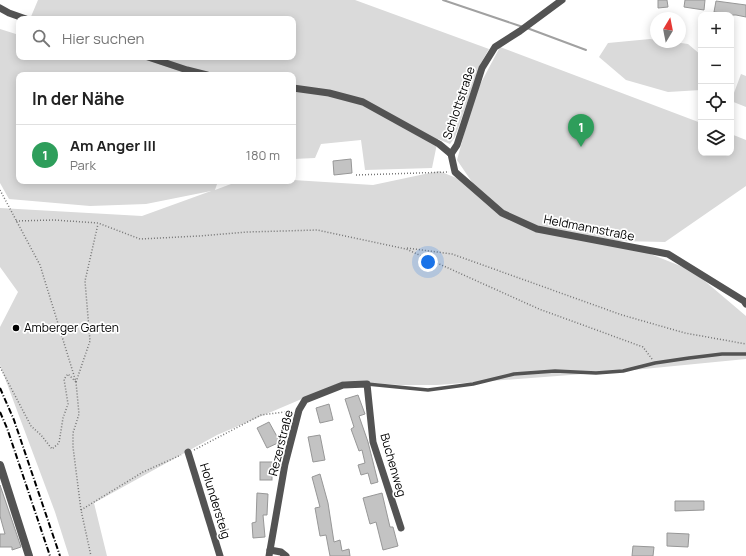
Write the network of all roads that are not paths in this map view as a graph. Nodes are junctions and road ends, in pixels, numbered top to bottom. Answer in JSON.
{"nodes":[{"id":1,"x":562,"y":0,"type":"edge"},
{"id":2,"x":0,"y":8,"type":"edge"},
{"id":3,"x":16,"y":16,"type":"edge"},
{"id":4,"x":157,"y":60,"type":"edge"},
{"id":5,"x":195,"y":72,"type":"edge"},
{"id":6,"x":296,"y":88,"type":"edge"},
{"id":7,"x":451,"y":154,"type":"junction"},
{"id":8,"x":746,"y":304,"type":"edge"},
{"id":9,"x":746,"y":354,"type":"edge"},
{"id":10,"x":367,"y":384,"type":"junction"},
{"id":11,"x":188,"y":452,"type":"dead end"},
{"id":12,"x":0,"y":465,"type":"edge"},
{"id":13,"x":401,"y":528,"type":"dead end"},
{"id":14,"x":270,"y":553,"type":"edge"},
{"id":15,"x":30,"y":556,"type":"edge"},
{"id":16,"x":220,"y":556,"type":"edge"},
{"id":17,"x":286,"y":556,"type":"edge"}],
"edges":[{"from":1,"to":7,"type":"street","name":"Schlottstraße"},
{"from":2,"to":3,"type":"street"},
{"from":4,"to":5,"type":"street"},
{"from":6,"to":7,"type":"street"},
{"from":7,"to":8,"type":"street","name":"Heldmannstraße"},
{"from":9,"to":10,"type":"lane"},
{"from":10,"to":13,"type":"street","name":"Buchenweg"},
{"from":10,"to":14,"type":"street","name":"Rezerstraße"},
{"from":11,"to":16,"type":"street","name":"Holundersteig"},
{"from":12,"to":15,"type":"street"},
{"from":14,"to":17,"type":"street"}]}
